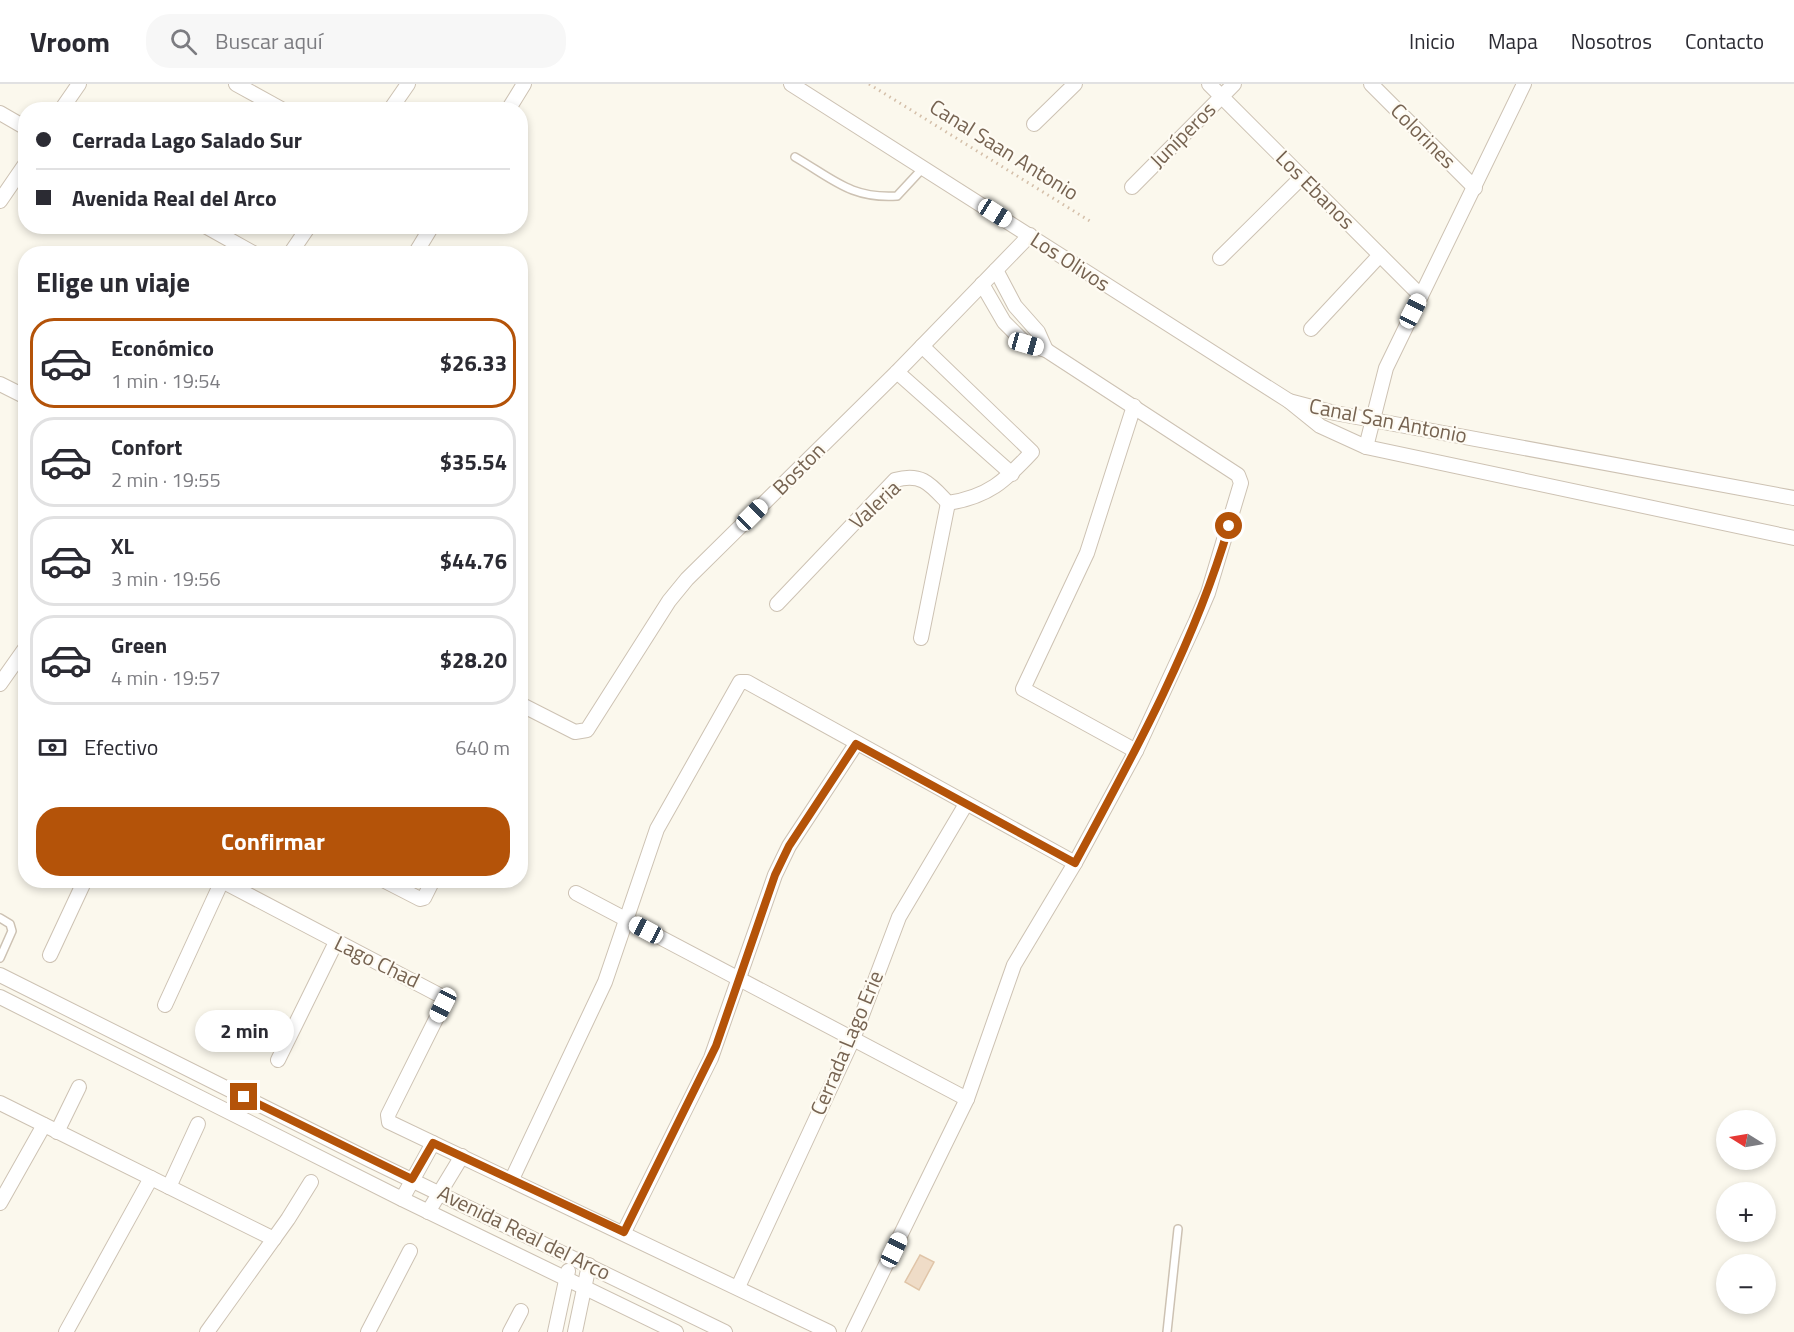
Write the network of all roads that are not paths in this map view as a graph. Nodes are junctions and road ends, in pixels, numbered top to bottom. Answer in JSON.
{"nodes":[{"id":1,"x":79,"y":84,"type":"edge"},
{"id":2,"x":236,"y":84,"type":"edge"},
{"id":3,"x":408,"y":84,"type":"edge"},
{"id":4,"x":524,"y":84,"type":"edge"},
{"id":5,"x":791,"y":84,"type":"edge"},
{"id":6,"x":1075,"y":84,"type":"edge"},
{"id":7,"x":1209,"y":84,"type":"edge"},
{"id":8,"x":1234,"y":84,"type":"edge"},
{"id":9,"x":1371,"y":84,"type":"edge"},
{"id":10,"x":1524,"y":84,"type":"edge"},
{"id":11,"x":1221,"y":97,"type":"junction"},
{"id":12,"x":67,"y":102,"type":"edge"},
{"id":13,"x":269,"y":102,"type":"edge"},
{"id":14,"x":396,"y":102,"type":"edge"},
{"id":15,"x":513,"y":102,"type":"edge"},
{"id":16,"x":0,"y":113,"type":"edge"},
{"id":17,"x":18,"y":123,"type":"edge"},
{"id":18,"x":1034,"y":124,"type":"dead end"},
{"id":19,"x":795,"y":157,"type":"dead end"},
{"id":20,"x":923,"y":168,"type":"junction"},
{"id":21,"x":18,"y":175,"type":"edge"},
{"id":22,"x":1302,"y":177,"type":"junction"},
{"id":23,"x":1132,"y":187,"type":"dead end"},
{"id":24,"x":1474,"y":188,"type":"junction"},
{"id":25,"x":0,"y":201,"type":"edge"},
{"id":26,"x":219,"y":234,"type":"edge"},
{"id":27,"x":1030,"y":235,"type":"junction"},
{"id":28,"x":241,"y":246,"type":"edge"},
{"id":29,"x":1380,"y":255,"type":"junction"},
{"id":30,"x":1220,"y":258,"type":"dead end"},
{"id":31,"x":996,"y":270,"type":"junction"},
{"id":32,"x":982,"y":284,"type":"junction"},
{"id":33,"x":1421,"y":296,"type":"junction"},
{"id":34,"x":1311,"y":330,"type":"dead end"},
{"id":35,"x":922,"y":346,"type":"junction"},
{"id":36,"x":1046,"y":350,"type":"junction"},
{"id":37,"x":897,"y":372,"type":"junction"},
{"id":38,"x":0,"y":384,"type":"edge"},
{"id":39,"x":18,"y":393,"type":"edge"},
{"id":40,"x":1289,"y":401,"type":"junction"},
{"id":41,"x":1134,"y":406,"type":"junction"},
{"id":42,"x":1373,"y":419,"type":"junction"},
{"id":43,"x":1366,"y":447,"type":"junction"},
{"id":44,"x":1012,"y":474,"type":"junction"},
{"id":45,"x":1794,"y":498,"type":"edge"},
{"id":46,"x":948,"y":503,"type":"junction"},
{"id":47,"x":1794,"y":538,"type":"edge"},
{"id":48,"x":777,"y":604,"type":"dead end"},
{"id":49,"x":921,"y":638,"type":"dead end"},
{"id":50,"x":18,"y":657,"type":"edge"},
{"id":51,"x":1,"y":679,"type":"edge"},
{"id":52,"x":528,"y":708,"type":"edge"},
{"id":53,"x":856,"y":744,"type":"junction"},
{"id":54,"x":1136,"y":751,"type":"junction"},
{"id":55,"x":966,"y":804,"type":"junction"},
{"id":56,"x":1075,"y":863,"type":"junction"},
{"id":57,"x":81,"y":888,"type":"edge"},
{"id":58,"x":218,"y":888,"type":"edge"},
{"id":59,"x":234,"y":888,"type":"edge"},
{"id":60,"x":397,"y":888,"type":"edge"},
{"id":61,"x":429,"y":888,"type":"edge"},
{"id":62,"x":576,"y":893,"type":"dead end"},
{"id":63,"x":0,"y":918,"type":"edge"},
{"id":64,"x":627,"y":920,"type":"junction"},
{"id":65,"x":336,"y":942,"type":"junction"},
{"id":66,"x":50,"y":955,"type":"dead end"},
{"id":67,"x":0,"y":958,"type":"edge"},
{"id":68,"x":0,"y":975,"type":"edge"},
{"id":69,"x":740,"y":980,"type":"junction"},
{"id":70,"x":0,"y":997,"type":"edge"},
{"id":71,"x":165,"y":1005,"type":"dead end"},
{"id":72,"x":119,"y":1034,"type":"junction"},
{"id":73,"x":853,"y":1039,"type":"junction"},
{"id":74,"x":110,"y":1050,"type":"junction"},
{"id":75,"x":278,"y":1060,"type":"dead end"},
{"id":76,"x":79,"y":1087,"type":"dead end"},
{"id":77,"x":967,"y":1099,"type":"junction"},
{"id":78,"x":0,"y":1103,"type":"edge"},
{"id":79,"x":198,"y":1124,"type":"dead end"},
{"id":80,"x":44,"y":1125,"type":"junction"},
{"id":81,"x":57,"y":1132,"type":"junction"},
{"id":82,"x":433,"y":1143,"type":"junction"},
{"id":83,"x":462,"y":1156,"type":"junction"},
{"id":84,"x":151,"y":1178,"type":"junction"},
{"id":85,"x":412,"y":1179,"type":"junction"},
{"id":86,"x":512,"y":1179,"type":"junction"},
{"id":87,"x":311,"y":1182,"type":"dead end"},
{"id":88,"x":169,"y":1187,"type":"junction"},
{"id":89,"x":440,"y":1192,"type":"junction"},
{"id":90,"x":402,"y":1198,"type":"junction"},
{"id":91,"x":0,"y":1203,"type":"edge"},
{"id":92,"x":428,"y":1212,"type":"junction"},
{"id":93,"x":1178,"y":1229,"type":"dead end"},
{"id":94,"x":624,"y":1232,"type":"junction"},
{"id":95,"x":274,"y":1239,"type":"junction"},
{"id":96,"x":410,"y":1251,"type":"dead end"},
{"id":97,"x":571,"y":1257,"type":"junction"},
{"id":98,"x":589,"y":1265,"type":"junction"},
{"id":99,"x":567,"y":1278,"type":"junction"},
{"id":100,"x":585,"y":1287,"type":"junction"},
{"id":101,"x":738,"y":1287,"type":"junction"},
{"id":102,"x":521,"y":1311,"type":"dead end"},
{"id":103,"x":66,"y":1332,"type":"edge"},
{"id":104,"x":207,"y":1332,"type":"edge"},
{"id":105,"x":368,"y":1332,"type":"edge"},
{"id":106,"x":510,"y":1332,"type":"edge"},
{"id":107,"x":555,"y":1332,"type":"edge"},
{"id":108,"x":575,"y":1332,"type":"edge"},
{"id":109,"x":676,"y":1332,"type":"edge"},
{"id":110,"x":725,"y":1332,"type":"edge"},
{"id":111,"x":829,"y":1332,"type":"edge"},
{"id":112,"x":853,"y":1332,"type":"edge"},
{"id":113,"x":1167,"y":1332,"type":"edge"}],
"edges":[{"from":1,"to":12,"type":"street"},
{"from":2,"to":13,"type":"street"},
{"from":3,"to":14,"type":"street"},
{"from":4,"to":15,"type":"street"},
{"from":5,"to":20,"type":"street","name":"Los Olivos"},
{"from":6,"to":18,"type":"street"},
{"from":7,"to":11,"type":"street","name":"Los Ebanos"},
{"from":8,"to":11,"type":"street","name":"Juníperos"},
{"from":9,"to":24,"type":"street","name":"Colorines"},
{"from":10,"to":24,"type":"street"},
{"from":11,"to":22,"type":"street","name":"Los Ebanos"},
{"from":11,"to":23,"type":"street","name":"Juníperos"},
{"from":16,"to":17,"type":"street"},
{"from":19,"to":20,"type":"lane"},
{"from":20,"to":27,"type":"street","name":"Los Olivos"},
{"from":21,"to":25,"type":"street"},
{"from":22,"to":29,"type":"street","name":"Los Ebanos"},
{"from":22,"to":30,"type":"street"},
{"from":24,"to":33,"type":"street"},
{"from":26,"to":28,"type":"street"},
{"from":27,"to":31,"type":"street","name":"Boston"},
{"from":27,"to":40,"type":"street","name":"Los Olivos"},
{"from":29,"to":33,"type":"street","name":"Los Ebanos"},
{"from":29,"to":34,"type":"street"},
{"from":31,"to":32,"type":"street","name":"Boston"},
{"from":31,"to":36,"type":"street"},
{"from":32,"to":35,"type":"street","name":"Boston"},
{"from":32,"to":36,"type":"street"},
{"from":33,"to":42,"type":"street"},
{"from":35,"to":37,"type":"street","name":"Boston"},
{"from":35,"to":44,"type":"street"},
{"from":36,"to":41,"type":"street"},
{"from":37,"to":44,"type":"street"},
{"from":37,"to":52,"type":"street","name":"Boston"},
{"from":38,"to":39,"type":"street"},
{"from":40,"to":42,"type":"street","name":"Canal San Antonio"},
{"from":40,"to":43,"type":"street","name":"Canal San Antonio"},
{"from":41,"to":54,"type":"street"},
{"from":41,"to":54,"type":"street"},
{"from":42,"to":43,"type":"street"},
{"from":42,"to":45,"type":"street","name":"Canal San Antonio"},
{"from":43,"to":47,"type":"street","name":"Canal San Antonio"},
{"from":44,"to":46,"type":"street"},
{"from":46,"to":48,"type":"street","name":"Valeria"},
{"from":46,"to":49,"type":"street"},
{"from":50,"to":51,"type":"street"},
{"from":53,"to":55,"type":"street"},
{"from":53,"to":64,"type":"street"},
{"from":53,"to":69,"type":"street"},
{"from":54,"to":56,"type":"street"},
{"from":55,"to":56,"type":"street"},
{"from":55,"to":73,"type":"street","name":"Cerrada Lago Erie"},
{"from":56,"to":77,"type":"street"},
{"from":57,"to":66,"type":"street"},
{"from":58,"to":71,"type":"street"},
{"from":59,"to":65,"type":"street","name":"Lago Chad"},
{"from":60,"to":61,"type":"street"},
{"from":62,"to":64,"type":"street"},
{"from":63,"to":67,"type":"lane"},
{"from":64,"to":69,"type":"street"},
{"from":64,"to":86,"type":"street"},
{"from":65,"to":75,"type":"street"},
{"from":65,"to":82,"type":"street","name":"Lago Chad"},
{"from":68,"to":72,"type":"street","name":"Avenida Real del Arco"},
{"from":69,"to":73,"type":"street"},
{"from":69,"to":94,"type":"street"},
{"from":70,"to":74,"type":"street","name":"Avenida Real del Arco"},
{"from":72,"to":74,"type":"street"},
{"from":72,"to":85,"type":"street","name":"Avenida Real del Arco"},
{"from":73,"to":77,"type":"street"},
{"from":73,"to":101,"type":"street","name":"Cerrada Lago Erie"},
{"from":74,"to":90,"type":"street","name":"Avenida Real del Arco"},
{"from":76,"to":81,"type":"street"},
{"from":77,"to":112,"type":"street"},
{"from":78,"to":80,"type":"street"},
{"from":79,"to":88,"type":"street"},
{"from":80,"to":81,"type":"street"},
{"from":80,"to":91,"type":"street"},
{"from":81,"to":84,"type":"street"},
{"from":82,"to":83,"type":"street"},
{"from":82,"to":85,"type":"street"},
{"from":83,"to":86,"type":"street"},
{"from":83,"to":89,"type":"street"},
{"from":84,"to":88,"type":"street"},
{"from":84,"to":103,"type":"street"},
{"from":85,"to":89,"type":"street","name":"Avenida Real del Arco"},
{"from":85,"to":90,"type":"street"},
{"from":86,"to":94,"type":"street"},
{"from":87,"to":95,"type":"street"},
{"from":88,"to":95,"type":"street"},
{"from":89,"to":92,"type":"street"},
{"from":89,"to":97,"type":"street","name":"Avenida Real del Arco"},
{"from":90,"to":92,"type":"street","name":"Avenida Real del Arco"},
{"from":92,"to":99,"type":"street","name":"Avenida Real del Arco"},
{"from":93,"to":113,"type":"lane"},
{"from":94,"to":101,"type":"street"},
{"from":95,"to":104,"type":"street"},
{"from":96,"to":105,"type":"street"},
{"from":97,"to":98,"type":"street","name":"Avenida Real del Arco"},
{"from":97,"to":99,"type":"street"},
{"from":98,"to":100,"type":"street"},
{"from":98,"to":110,"type":"street","name":"Avenida Real del Arco"},
{"from":99,"to":100,"type":"street","name":"Avenida Real del Arco"},
{"from":99,"to":107,"type":"street"},
{"from":100,"to":108,"type":"street"},
{"from":100,"to":109,"type":"street","name":"Avenida Real del Arco"},
{"from":101,"to":111,"type":"street"},
{"from":102,"to":106,"type":"street"}]}
